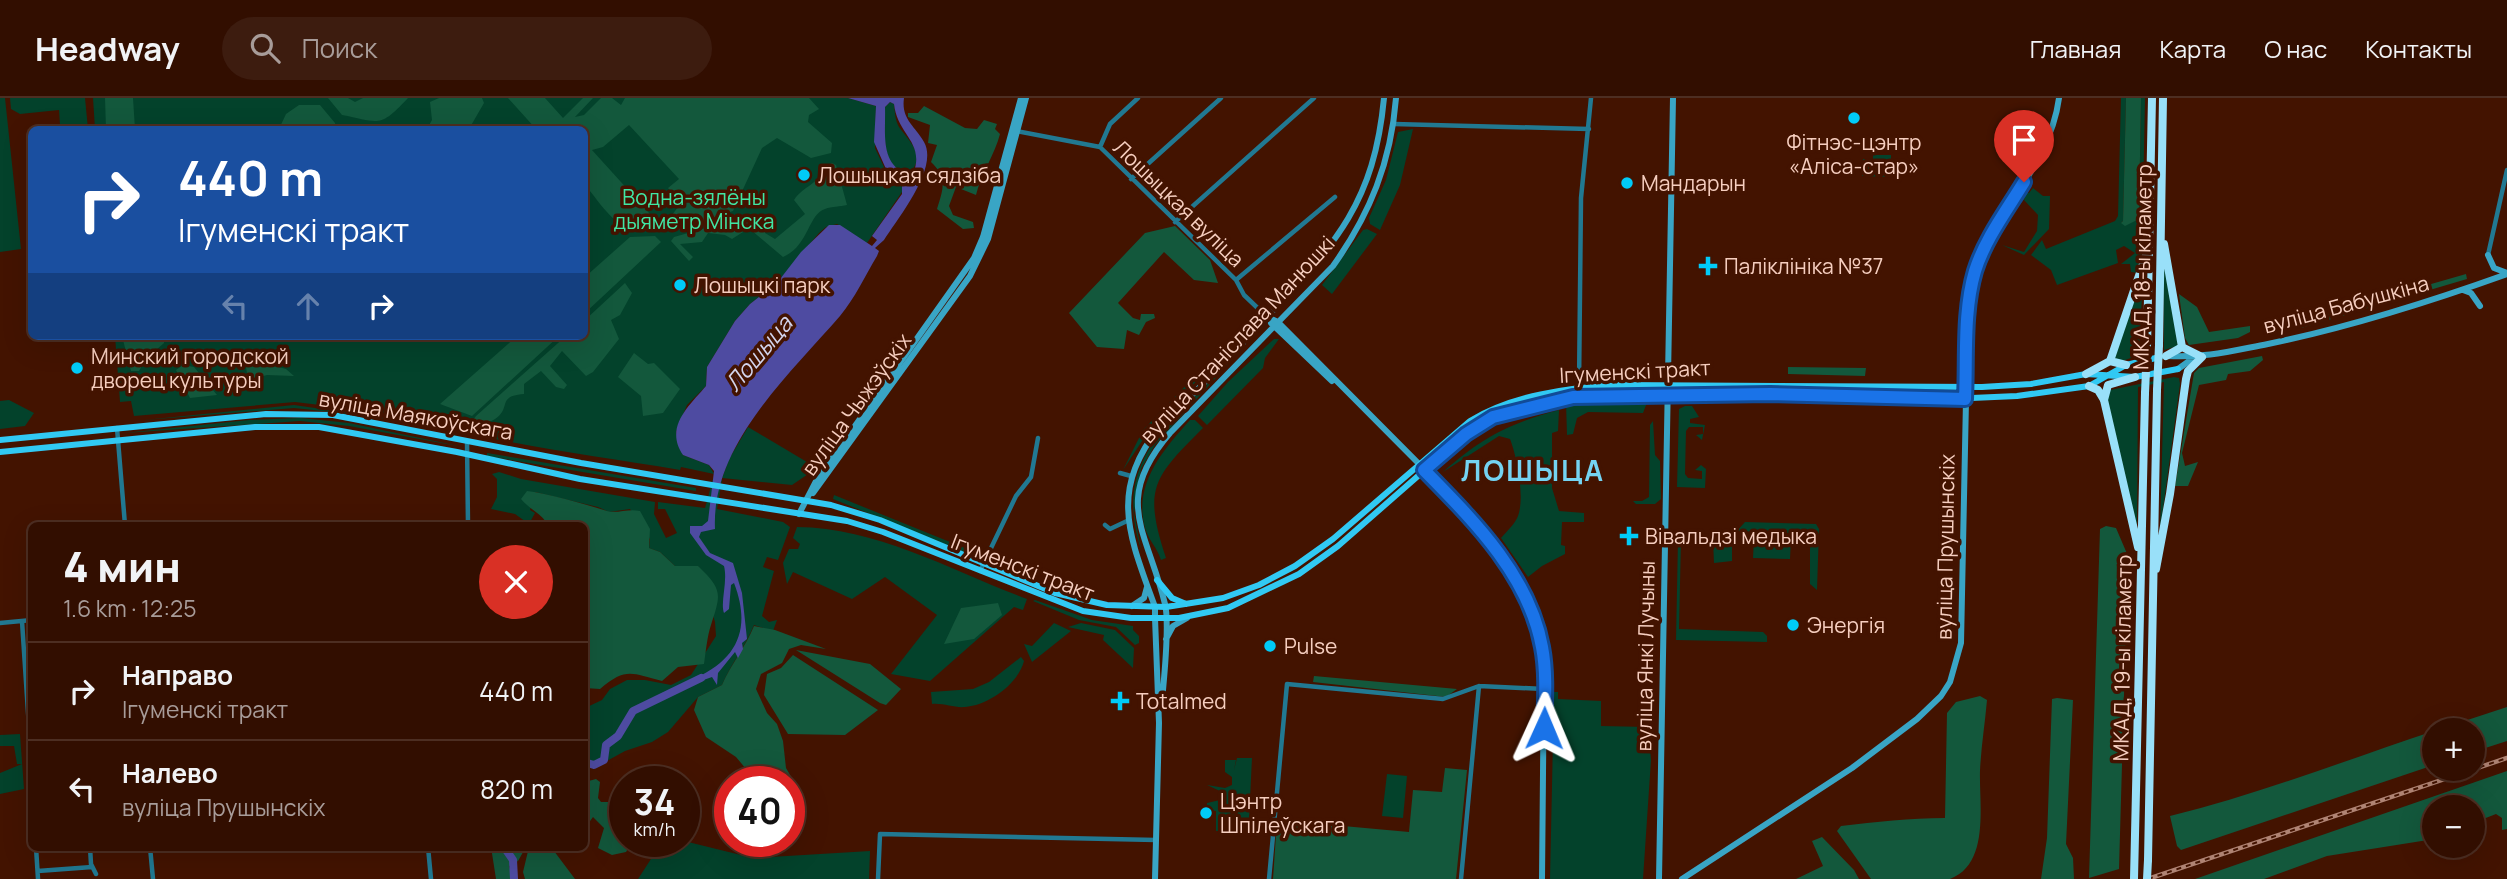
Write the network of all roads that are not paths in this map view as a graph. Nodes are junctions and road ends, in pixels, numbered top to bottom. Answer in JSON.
{"nodes":[{"id":1,"x":1024,"y":98,"type":"edge"},
{"id":2,"x":1138,"y":98,"type":"edge"},
{"id":3,"x":1220,"y":98,"type":"edge"},
{"id":4,"x":1314,"y":98,"type":"edge"},
{"id":5,"x":1384,"y":98,"type":"edge"},
{"id":6,"x":1396,"y":98,"type":"edge"},
{"id":7,"x":1591,"y":98,"type":"edge"},
{"id":8,"x":1673,"y":98,"type":"edge"},
{"id":9,"x":2059,"y":98,"type":"edge"},
{"id":10,"x":2152,"y":98,"type":"edge"},
{"id":11,"x":2163,"y":98,"type":"edge"},
{"id":12,"x":1394,"y":124,"type":"junction"},
{"id":13,"x":1589,"y":129,"type":"junction"},
{"id":14,"x":1015,"y":130,"type":"junction"},
{"id":15,"x":1100,"y":147,"type":"junction"},
{"id":16,"x":2507,"y":170,"type":"edge"},
{"id":17,"x":1130,"y":179,"type":"junction"},
{"id":18,"x":1335,"y":197,"type":"dead end"},
{"id":19,"x":2161,"y":218,"type":"junction"},
{"id":20,"x":1175,"y":222,"type":"junction"},
{"id":21,"x":2149,"y":245,"type":"junction"},
{"id":22,"x":2488,"y":255,"type":"joint"},
{"id":23,"x":2507,"y":273,"type":"edge"},
{"id":24,"x":1236,"y":280,"type":"junction"},
{"id":25,"x":2461,"y":290,"type":"junction"},
{"id":26,"x":2480,"y":306,"type":"dead end"},
{"id":27,"x":1267,"y":317,"type":"junction"},
{"id":28,"x":1276,"y":324,"type":"junction"},
{"id":29,"x":2182,"y":347,"type":"junction"},
{"id":30,"x":2166,"y":356,"type":"junction"},
{"id":31,"x":2202,"y":357,"type":"junction"},
{"id":32,"x":2192,"y":359,"type":"junction"},
{"id":33,"x":2110,"y":360,"type":"junction"},
{"id":34,"x":2126,"y":365,"type":"junction"},
{"id":35,"x":2178,"y":369,"type":"junction"},
{"id":36,"x":2086,"y":374,"type":"junction"},
{"id":37,"x":2112,"y":375,"type":"junction"},
{"id":38,"x":2135,"y":377,"type":"junction"},
{"id":39,"x":2186,"y":379,"type":"junction"},
{"id":40,"x":1668,"y":384,"type":"junction"},
{"id":41,"x":2089,"y":386,"type":"junction"},
{"id":42,"x":1579,"y":387,"type":"junction"},
{"id":43,"x":1966,"y":387,"type":"junction"},
{"id":44,"x":1668,"y":395,"type":"junction"},
{"id":45,"x":1965,"y":399,"type":"junction"},
{"id":46,"x":2104,"y":400,"type":"junction"},
{"id":47,"x":117,"y":428,"type":"junction"},
{"id":48,"x":2144,"y":437,"type":"joint"},
{"id":49,"x":1038,"y":438,"type":"dead end"},
{"id":50,"x":2156,"y":438,"type":"joint"},
{"id":51,"x":0,"y":440,"type":"edge"},
{"id":52,"x":118,"y":441,"type":"junction"},
{"id":53,"x":467,"y":441,"type":"junction"},
{"id":54,"x":0,"y":452,"type":"edge"},
{"id":55,"x":467,"y":454,"type":"junction"},
{"id":56,"x":1422,"y":467,"type":"junction"},
{"id":57,"x":1120,"y":473,"type":"dead end"},
{"id":58,"x":1131,"y":476,"type":"junction"},
{"id":59,"x":740,"y":489,"type":"joint"},
{"id":60,"x":807,"y":500,"type":"junction"},
{"id":61,"x":738,"y":504,"type":"joint"},
{"id":62,"x":799,"y":514,"type":"junction"},
{"id":63,"x":1127,"y":521,"type":"junction"},
{"id":64,"x":125,"y":522,"type":"edge"},
{"id":65,"x":468,"y":522,"type":"edge"},
{"id":66,"x":1105,"y":525,"type":"dead end"},
{"id":67,"x":984,"y":563,"type":"junction"},
{"id":68,"x":980,"y":571,"type":"junction"},
{"id":69,"x":2141,"y":575,"type":"junction"},
{"id":70,"x":1157,"y":580,"type":"junction"},
{"id":71,"x":1147,"y":585,"type":"junction"},
{"id":72,"x":2152,"y":592,"type":"junction"},
{"id":73,"x":1191,"y":605,"type":"junction"},
{"id":74,"x":1132,"y":606,"type":"junction"},
{"id":75,"x":1154,"y":607,"type":"junction"},
{"id":76,"x":1166,"y":607,"type":"junction"},
{"id":77,"x":1188,"y":617,"type":"junction"},
{"id":78,"x":1155,"y":618,"type":"junction"},
{"id":79,"x":1165,"y":618,"type":"junction"},
{"id":80,"x":28,"y":620,"type":"edge"},
{"id":81,"x":22,"y":621,"type":"junction"},
{"id":82,"x":0,"y":623,"type":"edge"},
{"id":83,"x":1164,"y":645,"type":"junction"},
{"id":84,"x":1479,"y":686,"type":"junction"},
{"id":85,"x":1545,"y":689,"type":"junction"},
{"id":86,"x":28,"y":702,"type":"edge"},
{"id":87,"x":1159,"y":723,"type":"junction"},
{"id":88,"x":1156,"y":839,"type":"junction"},
{"id":89,"x":36,"y":851,"type":"edge"},
{"id":90,"x":90,"y":851,"type":"edge"},
{"id":91,"x":150,"y":851,"type":"edge"},
{"id":92,"x":428,"y":851,"type":"edge"},
{"id":93,"x":92,"y":867,"type":"junction"},
{"id":94,"x":38,"y":872,"type":"junction"},
{"id":95,"x":96,"y":874,"type":"dead end"},
{"id":96,"x":38,"y":879,"type":"edge"},
{"id":97,"x":153,"y":879,"type":"edge"},
{"id":98,"x":431,"y":879,"type":"edge"},
{"id":99,"x":878,"y":879,"type":"edge"},
{"id":100,"x":1155,"y":879,"type":"edge"},
{"id":101,"x":1269,"y":879,"type":"edge"},
{"id":102,"x":1461,"y":879,"type":"edge"},
{"id":103,"x":1542,"y":879,"type":"edge"},
{"id":104,"x":1659,"y":879,"type":"edge"},
{"id":105,"x":1682,"y":879,"type":"edge"},
{"id":106,"x":2134,"y":879,"type":"edge"},
{"id":107,"x":2147,"y":879,"type":"edge"}],
"edges":[{"from":1,"to":14,"type":"street","name":"вуліца Чыжэўскіх"},
{"from":2,"to":15,"type":"street"},
{"from":3,"to":17,"type":"street"},
{"from":4,"to":20,"type":"street"},
{"from":5,"to":27,"type":"street","name":"вуліца Станіслава Манюшкі"},
{"from":6,"to":12,"type":"street","name":"вуліца Станіслава Манюшкі"},
{"from":7,"to":13,"type":"street"},
{"from":8,"to":40,"type":"street","name":"вуліца Янкі Лучыны"},
{"from":9,"to":43,"type":"street","name":"вуліца Прушынскіх"},
{"from":10,"to":21,"type":"highway","name":"МКАД, 18-ы кіламетр"},
{"from":11,"to":19,"type":"highway","name":"МКАД, 18-ы кіламетр"},
{"from":12,"to":13,"type":"street"},
{"from":12,"to":28,"type":"street","name":"вуліца Станіслава Манюшкі"},
{"from":13,"to":42,"type":"street"},
{"from":14,"to":15,"type":"street","name":"Лошыцкая вуліца"},
{"from":14,"to":60,"type":"street","name":"вуліца Чыжэўскіх"},
{"from":15,"to":17,"type":"street","name":"Лошыцкая вуліца"},
{"from":16,"to":22,"type":"street"},
{"from":17,"to":20,"type":"street","name":"Лошыцкая вуліца"},
{"from":18,"to":24,"type":"street"},
{"from":19,"to":29,"type":"highway"},
{"from":19,"to":50,"type":"highway","name":"МКАД, 18-ы кіламетр","bridge":true},
{"from":20,"to":24,"type":"street","name":"Лошыцкая вуліца"},
{"from":21,"to":33,"type":"highway"},
{"from":21,"to":48,"type":"highway","name":"МКАД, 18-ы кіламетр","bridge":true},
{"from":22,"to":23,"type":"street"},
{"from":23,"to":25,"type":"street","name":"вуліца Бабушкіна"},
{"from":24,"to":27,"type":"street","name":"Лошыцкая вуліца"},
{"from":25,"to":26,"type":"street"},
{"from":25,"to":31,"type":"street","name":"вуліца Бабушкіна"},
{"from":27,"to":28,"type":"street"},
{"from":27,"to":58,"type":"street","name":"вуліца Станіслава Манюшкі"},
{"from":28,"to":56,"type":"street"},
{"from":28,"to":70,"type":"street","name":"вуліца Станіслава Манюшкі"},
{"from":29,"to":30,"type":"highway"},
{"from":29,"to":31,"type":"highway"},
{"from":30,"to":32,"type":"street","name":"вуліца Бабушкіна"},
{"from":30,"to":34,"type":"main road","name":"Ігуменскі тракт"},
{"from":31,"to":32,"type":"street","name":"вуліца Бабушкіна"},
{"from":31,"to":39,"type":"highway"},
{"from":32,"to":35,"type":"street","name":"вуліца Бабушкіна"},
{"from":33,"to":34,"type":"highway"},
{"from":33,"to":36,"type":"highway"},
{"from":34,"to":37,"type":"main road","name":"Ігуменскі тракт"},
{"from":35,"to":38,"type":"main road","name":"Ігуменскі тракт"},
{"from":35,"to":39,"type":"highway"},
{"from":36,"to":37,"type":"main road","name":"Ігуменскі тракт"},
{"from":36,"to":43,"type":"main road","name":"Ігуменскі тракт"},
{"from":37,"to":38,"type":"main road","name":"Ігуменскі тракт"},
{"from":37,"to":41,"type":"main road","name":"Ігуменскі тракт"},
{"from":38,"to":46,"type":"highway"},
{"from":39,"to":72,"type":"highway"},
{"from":40,"to":42,"type":"main road","name":"Ігуменскі тракт"},
{"from":40,"to":43,"type":"main road","name":"Ігуменскі тракт"},
{"from":40,"to":44,"type":"street","name":"вуліца Янкі Лучыны"},
{"from":41,"to":45,"type":"main road","name":"Ігуменскі тракт"},
{"from":41,"to":46,"type":"highway"},
{"from":42,"to":56,"type":"main road","name":"Ігуменскі тракт"},
{"from":43,"to":45,"type":"street","name":"вуліца Прушынскіх"},
{"from":44,"to":45,"type":"main road","name":"Ігуменскі тракт"},
{"from":44,"to":56,"type":"main road","name":"Ігуменскі тракт"},
{"from":44,"to":104,"type":"street","name":"вуліца Янкі Лучыны"},
{"from":45,"to":105,"type":"street","name":"вуліца Прушынскіх"},
{"from":46,"to":69,"type":"highway"},
{"from":47,"to":51,"type":"main road","name":"вуліца Маякоўскага"},
{"from":47,"to":52,"type":"street"},
{"from":47,"to":53,"type":"main road","name":"вуліца Маякоўскага"},
{"from":48,"to":69,"type":"highway","name":"МКАД, 19-ы кіламетр"},
{"from":49,"to":67,"type":"street"},
{"from":50,"to":72,"type":"highway","name":"МКАД, 19-ы кіламетр"},
{"from":52,"to":54,"type":"main road","name":"вуліца Маякоўскага"},
{"from":52,"to":55,"type":"main road","name":"вуліца Маякоўскага"},
{"from":52,"to":64,"type":"street"},
{"from":53,"to":55,"type":"street"},
{"from":53,"to":59,"type":"main road","name":"вуліца Маякоўскага"},
{"from":55,"to":61,"type":"main road","name":"вуліца Маякоўскага"},
{"from":55,"to":65,"type":"street"},
{"from":56,"to":73,"type":"main road","name":"Ігуменскі тракт"},
{"from":56,"to":77,"type":"main road","name":"Ігуменскі тракт"},
{"from":56,"to":85,"type":"street"},
{"from":57,"to":58,"type":"street"},
{"from":58,"to":63,"type":"street","name":"вуліца Станіслава Манюшкі"},
{"from":59,"to":60,"type":"main road","name":"Ігуменскі тракт"},
{"from":60,"to":62,"type":"street","name":"вуліца Чыжэўскіх"},
{"from":60,"to":67,"type":"main road","name":"Ігуменскі тракт"},
{"from":61,"to":62,"type":"main road","name":"Ігуменскі тракт"},
{"from":62,"to":68,"type":"main road","name":"Ігуменскі тракт"},
{"from":63,"to":66,"type":"street"},
{"from":63,"to":71,"type":"street","name":"вуліца Станіслава Манюшкі"},
{"from":67,"to":68,"type":"street"},
{"from":67,"to":74,"type":"main road","name":"Ігуменскі тракт"},
{"from":68,"to":78,"type":"main road","name":"Ігуменскі тракт"},
{"from":69,"to":106,"type":"highway","name":"МКАД, 19-ы кіламетр"},
{"from":70,"to":73,"type":"main road"},
{"from":70,"to":76,"type":"street","name":"вуліца Станіслава Манюшкі"},
{"from":71,"to":74,"type":"street"},
{"from":71,"to":75,"type":"street","name":"вуліца Станіслава Манюшкі"},
{"from":72,"to":107,"type":"highway","name":"МКАД, 19-ы кіламетр","bridge":true},
{"from":73,"to":76,"type":"main road","name":"Ігуменскі тракт"},
{"from":74,"to":75,"type":"main road","name":"Ігуменскі тракт"},
{"from":75,"to":76,"type":"main road","name":"Ігуменскі тракт"},
{"from":75,"to":78,"type":"street","name":"вуліца Станіслава Манюшкі"},
{"from":76,"to":79,"type":"street"},
{"from":77,"to":79,"type":"main road","name":"Ігуменскі тракт"},
{"from":77,"to":83,"type":"street"},
{"from":78,"to":79,"type":"main road","name":"Ігуменскі тракт"},
{"from":78,"to":87,"type":"street","name":"вуліца Станіслава Манюшкі"},
{"from":79,"to":83,"type":"street"},
{"from":80,"to":81,"type":"street"},
{"from":81,"to":82,"type":"street"},
{"from":81,"to":86,"type":"street"},
{"from":83,"to":87,"type":"street"},
{"from":84,"to":85,"type":"street"},
{"from":84,"to":101,"type":"street"},
{"from":84,"to":102,"type":"street"},
{"from":85,"to":103,"type":"street"},
{"from":87,"to":88,"type":"street"},
{"from":88,"to":99,"type":"street"},
{"from":88,"to":100,"type":"street"},
{"from":89,"to":94,"type":"street"},
{"from":90,"to":93,"type":"street"},
{"from":91,"to":97,"type":"street"},
{"from":92,"to":98,"type":"street"},
{"from":93,"to":94,"type":"street"},
{"from":93,"to":95,"type":"street"},
{"from":94,"to":96,"type":"street"}]}
